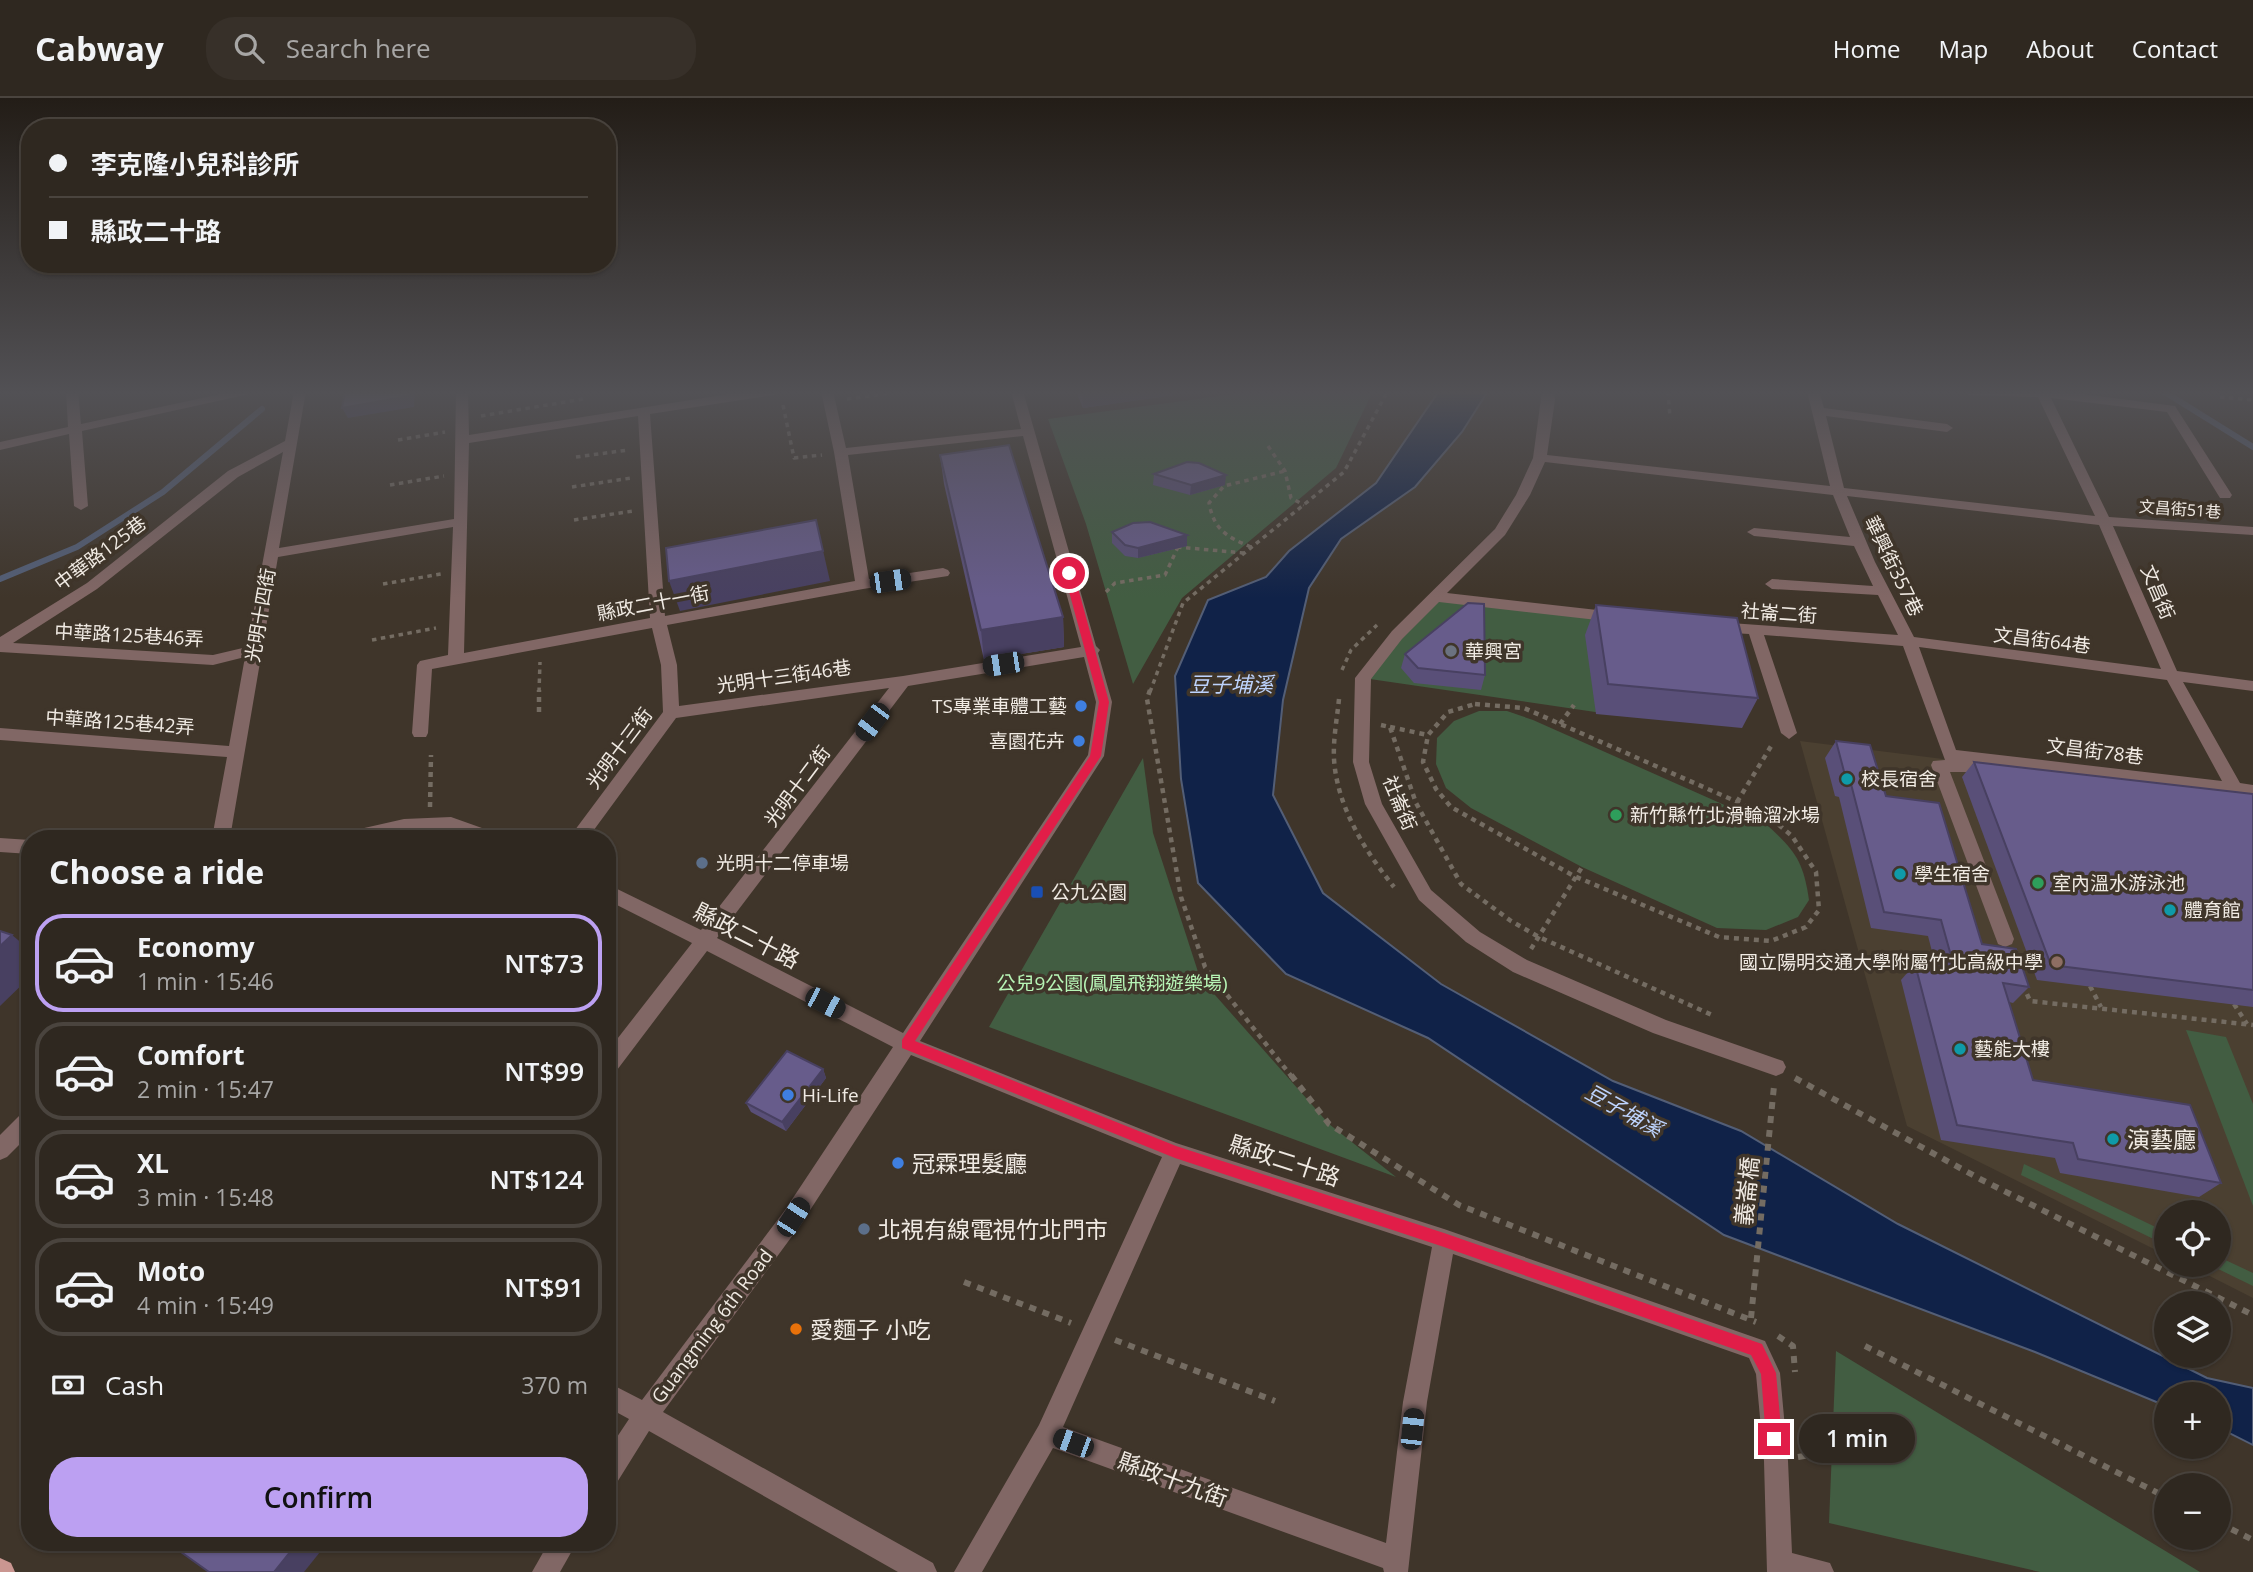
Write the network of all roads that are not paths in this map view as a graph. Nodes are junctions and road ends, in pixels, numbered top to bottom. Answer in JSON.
{"nodes":[{"id":1,"x":77,"y":460,"type":"edge"},
{"id":2,"x":259,"y":460,"type":"edge"},
{"id":3,"x":287,"y":460,"type":"edge"},
{"id":4,"x":462,"y":460,"type":"edge"},
{"id":5,"x":648,"y":460,"type":"edge"},
{"id":6,"x":842,"y":460,"type":"edge"},
{"id":7,"x":1036,"y":460,"type":"edge"},
{"id":8,"x":1539,"y":460,"type":"edge"},
{"id":9,"x":1556,"y":460,"type":"edge"},
{"id":10,"x":1830,"y":460,"type":"edge"},
{"id":11,"x":2075,"y":460,"type":"edge"},
{"id":12,"x":2203,"y":460,"type":"edge"},
{"id":13,"x":1838,"y":491,"type":"junction"},
{"id":14,"x":2225,"y":495,"type":"dead end"},
{"id":15,"x":81,"y":506,"type":"dead end"},
{"id":16,"x":2104,"y":521,"type":"junction"},
{"id":17,"x":460,"y":523,"type":"junction"},
{"id":18,"x":1754,"y":532,"type":"dead end"},
{"id":19,"x":2251,"y":534,"type":"edge"},
{"id":20,"x":1860,"y":542,"type":"junction"},
{"id":21,"x":271,"y":554,"type":"junction"},
{"id":22,"x":943,"y":573,"type":"dead end"},
{"id":23,"x":1772,"y":583,"type":"dead end"},
{"id":24,"x":863,"y":584,"type":"junction"},
{"id":25,"x":1883,"y":591,"type":"junction"},
{"id":26,"x":1437,"y":597,"type":"junction"},
{"id":27,"x":1632,"y":618,"type":"edge"},
{"id":28,"x":659,"y":621,"type":"junction"},
{"id":29,"x":1700,"y":625,"type":"edge"},
{"id":30,"x":1755,"y":631,"type":"junction"},
{"id":31,"x":1909,"y":642,"type":"junction"},
{"id":32,"x":0,"y":645,"type":"edge"},
{"id":33,"x":254,"y":650,"type":"junction"},
{"id":34,"x":1092,"y":650,"type":"junction"},
{"id":35,"x":456,"y":660,"type":"junction"},
{"id":36,"x":2171,"y":674,"type":"junction"},
{"id":37,"x":903,"y":681,"type":"junction"},
{"id":38,"x":2253,"y":685,"type":"edge"},
{"id":39,"x":671,"y":713,"type":"junction"},
{"id":40,"x":420,"y":733,"type":"dead end"},
{"id":41,"x":1789,"y":733,"type":"road end"},
{"id":42,"x":0,"y":734,"type":"edge"},
{"id":43,"x":236,"y":752,"type":"junction"},
{"id":44,"x":1950,"y":755,"type":"joint"},
{"id":45,"x":2235,"y":789,"type":"junction"},
{"id":46,"x":2253,"y":791,"type":"edge"},
{"id":47,"x":2253,"y":803,"type":"edge"},
{"id":48,"x":222,"y":830,"type":"edge"},
{"id":49,"x":386,"y":830,"type":"edge"},
{"id":50,"x":468,"y":830,"type":"edge"},
{"id":51,"x":584,"y":830,"type":"edge"},
{"id":52,"x":0,"y":845,"type":"edge"},
{"id":53,"x":21,"y":846,"type":"edge"},
{"id":54,"x":616,"y":896,"type":"edge"},
{"id":55,"x":2005,"y":939,"type":"road end"},
{"id":56,"x":704,"y":943,"type":"junction"},
{"id":57,"x":906,"y":1044,"type":"junction"},
{"id":58,"x":616,"y":1056,"type":"edge"},
{"id":59,"x":1776,"y":1067,"type":"road end"},
{"id":60,"x":21,"y":1128,"type":"edge"},
{"id":61,"x":0,"y":1150,"type":"edge"},
{"id":62,"x":1175,"y":1152,"type":"junction"},
{"id":63,"x":1444,"y":1240,"type":"junction"},
{"id":64,"x":616,"y":1399,"type":"edge"},
{"id":65,"x":645,"y":1416,"type":"junction"},
{"id":66,"x":1048,"y":1434,"type":"junction"},
{"id":67,"x":616,"y":1461,"type":"edge"},
{"id":68,"x":558,"y":1551,"type":"edge"},
{"id":69,"x":1396,"y":1566,"type":"edge"},
{"id":70,"x":1780,"y":1568,"type":"edge"},
{"id":71,"x":545,"y":1572,"type":"edge"},
{"id":72,"x":924,"y":1572,"type":"edge"},
{"id":73,"x":967,"y":1572,"type":"edge"},
{"id":74,"x":1821,"y":1572,"type":"edge"}],
"edges":[{"from":1,"to":15,"type":"street"},
{"from":2,"to":32,"type":"street","name":"中華路125巷"},
{"from":3,"to":21,"type":"street","name":"光明十四街"},
{"from":4,"to":17,"type":"street"},
{"from":5,"to":28,"type":"street","name":"光明十三街"},
{"from":6,"to":24,"type":"street"},
{"from":7,"to":34,"type":"street","name":"Guangming 6th Road"},
{"from":8,"to":26,"type":"street","name":"社崙街"},
{"from":9,"to":13,"type":"street","name":"文昌街51巷"},
{"from":10,"to":13,"type":"street","name":"華興街357巷"},
{"from":11,"to":16,"type":"street","name":"文昌街"},
{"from":12,"to":14,"type":"street"},
{"from":13,"to":16,"type":"street","name":"文昌街51巷"},
{"from":13,"to":20,"type":"street","name":"華興街357巷"},
{"from":16,"to":19,"type":"street","name":"文昌街51巷"},
{"from":16,"to":36,"type":"street","name":"文昌街"},
{"from":17,"to":21,"type":"street"},
{"from":17,"to":35,"type":"street"},
{"from":18,"to":20,"type":"street"},
{"from":20,"to":25,"type":"street","name":"華興街357巷"},
{"from":21,"to":33,"type":"street","name":"光明十四街"},
{"from":22,"to":24,"type":"street","name":"縣政二十一街"},
{"from":23,"to":25,"type":"street"},
{"from":24,"to":28,"type":"street","name":"縣政二十一街"},
{"from":25,"to":31,"type":"street","name":"華興街357巷"},
{"from":26,"to":27,"type":"street"},
{"from":26,"to":59,"type":"street","name":"社崙街"},
{"from":28,"to":35,"type":"street","name":"縣政二十一街"},
{"from":28,"to":39,"type":"street","name":"光明十三街"},
{"from":29,"to":30,"type":"street","name":"社崙二街"},
{"from":30,"to":31,"type":"street","name":"社崙二街"},
{"from":30,"to":41,"type":"street"},
{"from":31,"to":36,"type":"street","name":"文昌街64巷"},
{"from":31,"to":44,"type":"street","name":"華興街357巷"},
{"from":32,"to":33,"type":"street","name":"中華路125巷46弄"},
{"from":33,"to":43,"type":"street","name":"光明十四街"},
{"from":34,"to":37,"type":"street"},
{"from":34,"to":57,"type":"street","name":"Guangming 6th Road"},
{"from":35,"to":40,"type":"street","name":"縣政二十一街"},
{"from":36,"to":38,"type":"street","name":"文昌街64巷"},
{"from":36,"to":45,"type":"street","name":"文昌街"},
{"from":37,"to":39,"type":"street","name":"光明十三街46巷"},
{"from":37,"to":56,"type":"street","name":"光明十二街"},
{"from":39,"to":51,"type":"street","name":"光明十三街"},
{"from":42,"to":43,"type":"street","name":"中華路125巷42弄"},
{"from":43,"to":48,"type":"street","name":"光明十四街"},
{"from":44,"to":45,"type":"street","name":"文昌街78巷"},
{"from":45,"to":46,"type":"street"},
{"from":47,"to":55,"type":"street"},
{"from":49,"to":50,"type":"street"},
{"from":52,"to":53,"type":"street"},
{"from":54,"to":56,"type":"street","name":"縣政二十路"},
{"from":56,"to":57,"type":"street","name":"縣政二十路"},
{"from":56,"to":58,"type":"street","name":"光明十二街"},
{"from":57,"to":62,"type":"street","name":"縣政二十路"},
{"from":57,"to":65,"type":"street","name":"Guangming 6th Road"},
{"from":60,"to":61,"type":"street"},
{"from":62,"to":63,"type":"street","name":"縣政二十路"},
{"from":62,"to":66,"type":"street"},
{"from":63,"to":69,"type":"street"},
{"from":63,"to":70,"type":"street","name":"縣政二十路"},
{"from":64,"to":65,"type":"street"},
{"from":65,"to":67,"type":"street","name":"Guangming 6th Road"},
{"from":65,"to":72,"type":"street"},
{"from":66,"to":69,"type":"street","name":"縣政十九街"},
{"from":66,"to":73,"type":"street"},
{"from":68,"to":71,"type":"street"},
{"from":70,"to":74,"type":"street"}]}
